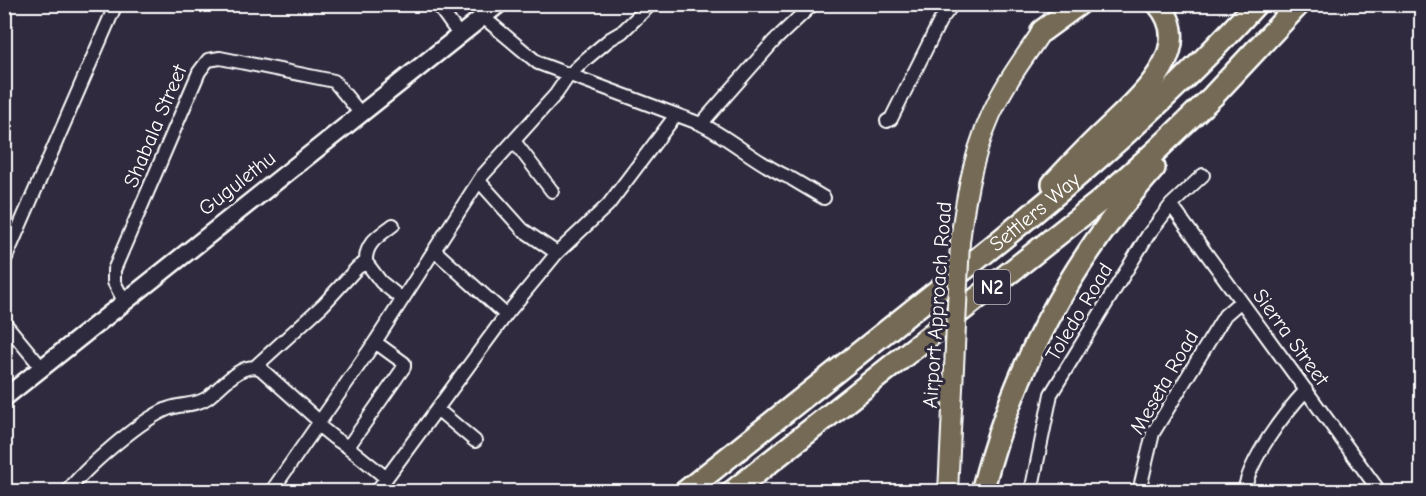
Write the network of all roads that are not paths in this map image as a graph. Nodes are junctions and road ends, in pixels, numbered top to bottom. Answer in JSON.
{"nodes":[{"id":1,"x":116,"y":4,"type":"edge"},
{"id":2,"x":437,"y":4,"type":"edge"},
{"id":3,"x":498,"y":4,"type":"edge"},
{"id":4,"x":651,"y":4,"type":"edge"},
{"id":5,"x":813,"y":4,"type":"edge"},
{"id":6,"x":953,"y":4,"type":"edge"},
{"id":7,"x":1063,"y":4,"type":"edge"},
{"id":8,"x":1079,"y":4,"type":"edge"},
{"id":9,"x":1158,"y":4,"type":"edge"},
{"id":10,"x":1256,"y":4,"type":"edge"},
{"id":11,"x":1299,"y":4,"type":"edge"},
{"id":12,"x":483,"y":17,"type":"junction"},
{"id":13,"x":1042,"y":31,"type":"junction"},
{"id":14,"x":460,"y":36,"type":"junction"},
{"id":15,"x":1240,"y":68,"type":"junction"},
{"id":16,"x":569,"y":75,"type":"junction"},
{"id":17,"x":361,"y":114,"type":"junction"},
{"id":18,"x":676,"y":115,"type":"junction"},
{"id":19,"x":887,"y":121,"type":"dead end"},
{"id":20,"x":701,"y":123,"type":"junction"},
{"id":21,"x":514,"y":141,"type":"junction"},
{"id":22,"x":1203,"y":175,"type":"dead end"},
{"id":23,"x":479,"y":182,"type":"junction"},
{"id":24,"x":552,"y":191,"type":"dead end"},
{"id":25,"x":824,"y":198,"type":"dead end"},
{"id":26,"x":1171,"y":206,"type":"junction"},
{"id":27,"x":393,"y":225,"type":"dead end"},
{"id":28,"x":434,"y":250,"type":"junction"},
{"id":29,"x":556,"y":253,"type":"junction"},
{"id":30,"x":978,"y":259,"type":"junction"},
{"id":31,"x":4,"y":262,"type":"edge"},
{"id":32,"x":366,"y":262,"type":"junction"},
{"id":33,"x":402,"y":299,"type":"junction"},
{"id":34,"x":124,"y":301,"type":"junction"},
{"id":35,"x":1241,"y":301,"type":"junction"},
{"id":36,"x":506,"y":315,"type":"junction"},
{"id":37,"x":4,"y":322,"type":"edge"},
{"id":38,"x":375,"y":342,"type":"junction"},
{"id":39,"x":256,"y":366,"type":"junction"},
{"id":40,"x":42,"y":368,"type":"junction"},
{"id":41,"x":1306,"y":390,"type":"junction"},
{"id":42,"x":4,"y":398,"type":"edge"},
{"id":43,"x":437,"y":409,"type":"junction"},
{"id":44,"x":319,"y":423,"type":"junction"},
{"id":45,"x":475,"y":441,"type":"dead end"},
{"id":46,"x":348,"y":447,"type":"junction"},
{"id":47,"x":385,"y":477,"type":"junction"},
{"id":48,"x":68,"y":492,"type":"edge"},
{"id":49,"x":271,"y":492,"type":"edge"},
{"id":50,"x":376,"y":492,"type":"edge"},
{"id":51,"x":685,"y":492,"type":"edge"},
{"id":52,"x":732,"y":492,"type":"edge"},
{"id":53,"x":948,"y":492,"type":"edge"},
{"id":54,"x":982,"y":492,"type":"edge"},
{"id":55,"x":1031,"y":492,"type":"edge"},
{"id":56,"x":1139,"y":492,"type":"edge"},
{"id":57,"x":1244,"y":492,"type":"edge"},
{"id":58,"x":1380,"y":492,"type":"edge"}],
"edges":[{"from":1,"to":31,"type":"street"},
{"from":2,"to":14,"type":"street"},
{"from":3,"to":12,"type":"street","name":"Gugulethu"},
{"from":4,"to":16,"type":"street"},
{"from":5,"to":20,"type":"street"},
{"from":6,"to":19,"type":"street"},
{"from":7,"to":13,"type":"highway"},
{"from":8,"to":13,"type":"highway"},
{"from":9,"to":30,"type":"highway"},
{"from":10,"to":30,"type":"highway","name":"Settlers Way","number":"N2"},
{"from":11,"to":15,"type":"highway","name":"Settlers Way","number":"N2"},
{"from":12,"to":14,"type":"street","name":"Gugulethu"},
{"from":12,"to":16,"type":"street"},
{"from":13,"to":53,"type":"main road","name":"Airport Approach Road","bridge":true},
{"from":14,"to":17,"type":"street","name":"Gugulethu"},
{"from":15,"to":52,"type":"highway","name":"Settlers Way","number":"N2"},
{"from":15,"to":54,"type":"highway"},
{"from":16,"to":18,"type":"street"},
{"from":16,"to":21,"type":"street"},
{"from":17,"to":34,"type":"street","name":"Gugulethu"},
{"from":17,"to":34,"type":"street","name":"Shabala Street"},
{"from":18,"to":20,"type":"street"},
{"from":18,"to":29,"type":"street"},
{"from":20,"to":25,"type":"street"},
{"from":21,"to":23,"type":"street"},
{"from":21,"to":24,"type":"street"},
{"from":22,"to":26,"type":"street","name":"Toledo Road"},
{"from":23,"to":28,"type":"street"},
{"from":23,"to":29,"type":"street"},
{"from":26,"to":35,"type":"street","name":"Sierra Street"},
{"from":26,"to":55,"type":"street","name":"Toledo Road"},
{"from":27,"to":32,"type":"street"},
{"from":28,"to":33,"type":"street"},
{"from":28,"to":36,"type":"street"},
{"from":29,"to":36,"type":"street"},
{"from":30,"to":51,"type":"highway","name":"Settlers Way","number":"N2"},
{"from":32,"to":33,"type":"street"},
{"from":32,"to":39,"type":"street"},
{"from":33,"to":38,"type":"street"},
{"from":34,"to":40,"type":"street","name":"Gugulethu"},
{"from":35,"to":41,"type":"street","name":"Sierra Street"},
{"from":35,"to":56,"type":"street","name":"Meseta Road"},
{"from":36,"to":43,"type":"street"},
{"from":37,"to":40,"type":"street"},
{"from":38,"to":44,"type":"street"},
{"from":38,"to":46,"type":"street"},
{"from":39,"to":44,"type":"street"},
{"from":39,"to":48,"type":"street"},
{"from":40,"to":42,"type":"street","name":"Gugulethu"},
{"from":41,"to":57,"type":"street"},
{"from":41,"to":58,"type":"street","name":"Sierra Street"},
{"from":43,"to":45,"type":"street"},
{"from":43,"to":47,"type":"street"},
{"from":44,"to":46,"type":"street"},
{"from":44,"to":49,"type":"street"},
{"from":46,"to":47,"type":"street"},
{"from":47,"to":50,"type":"street"}]}
